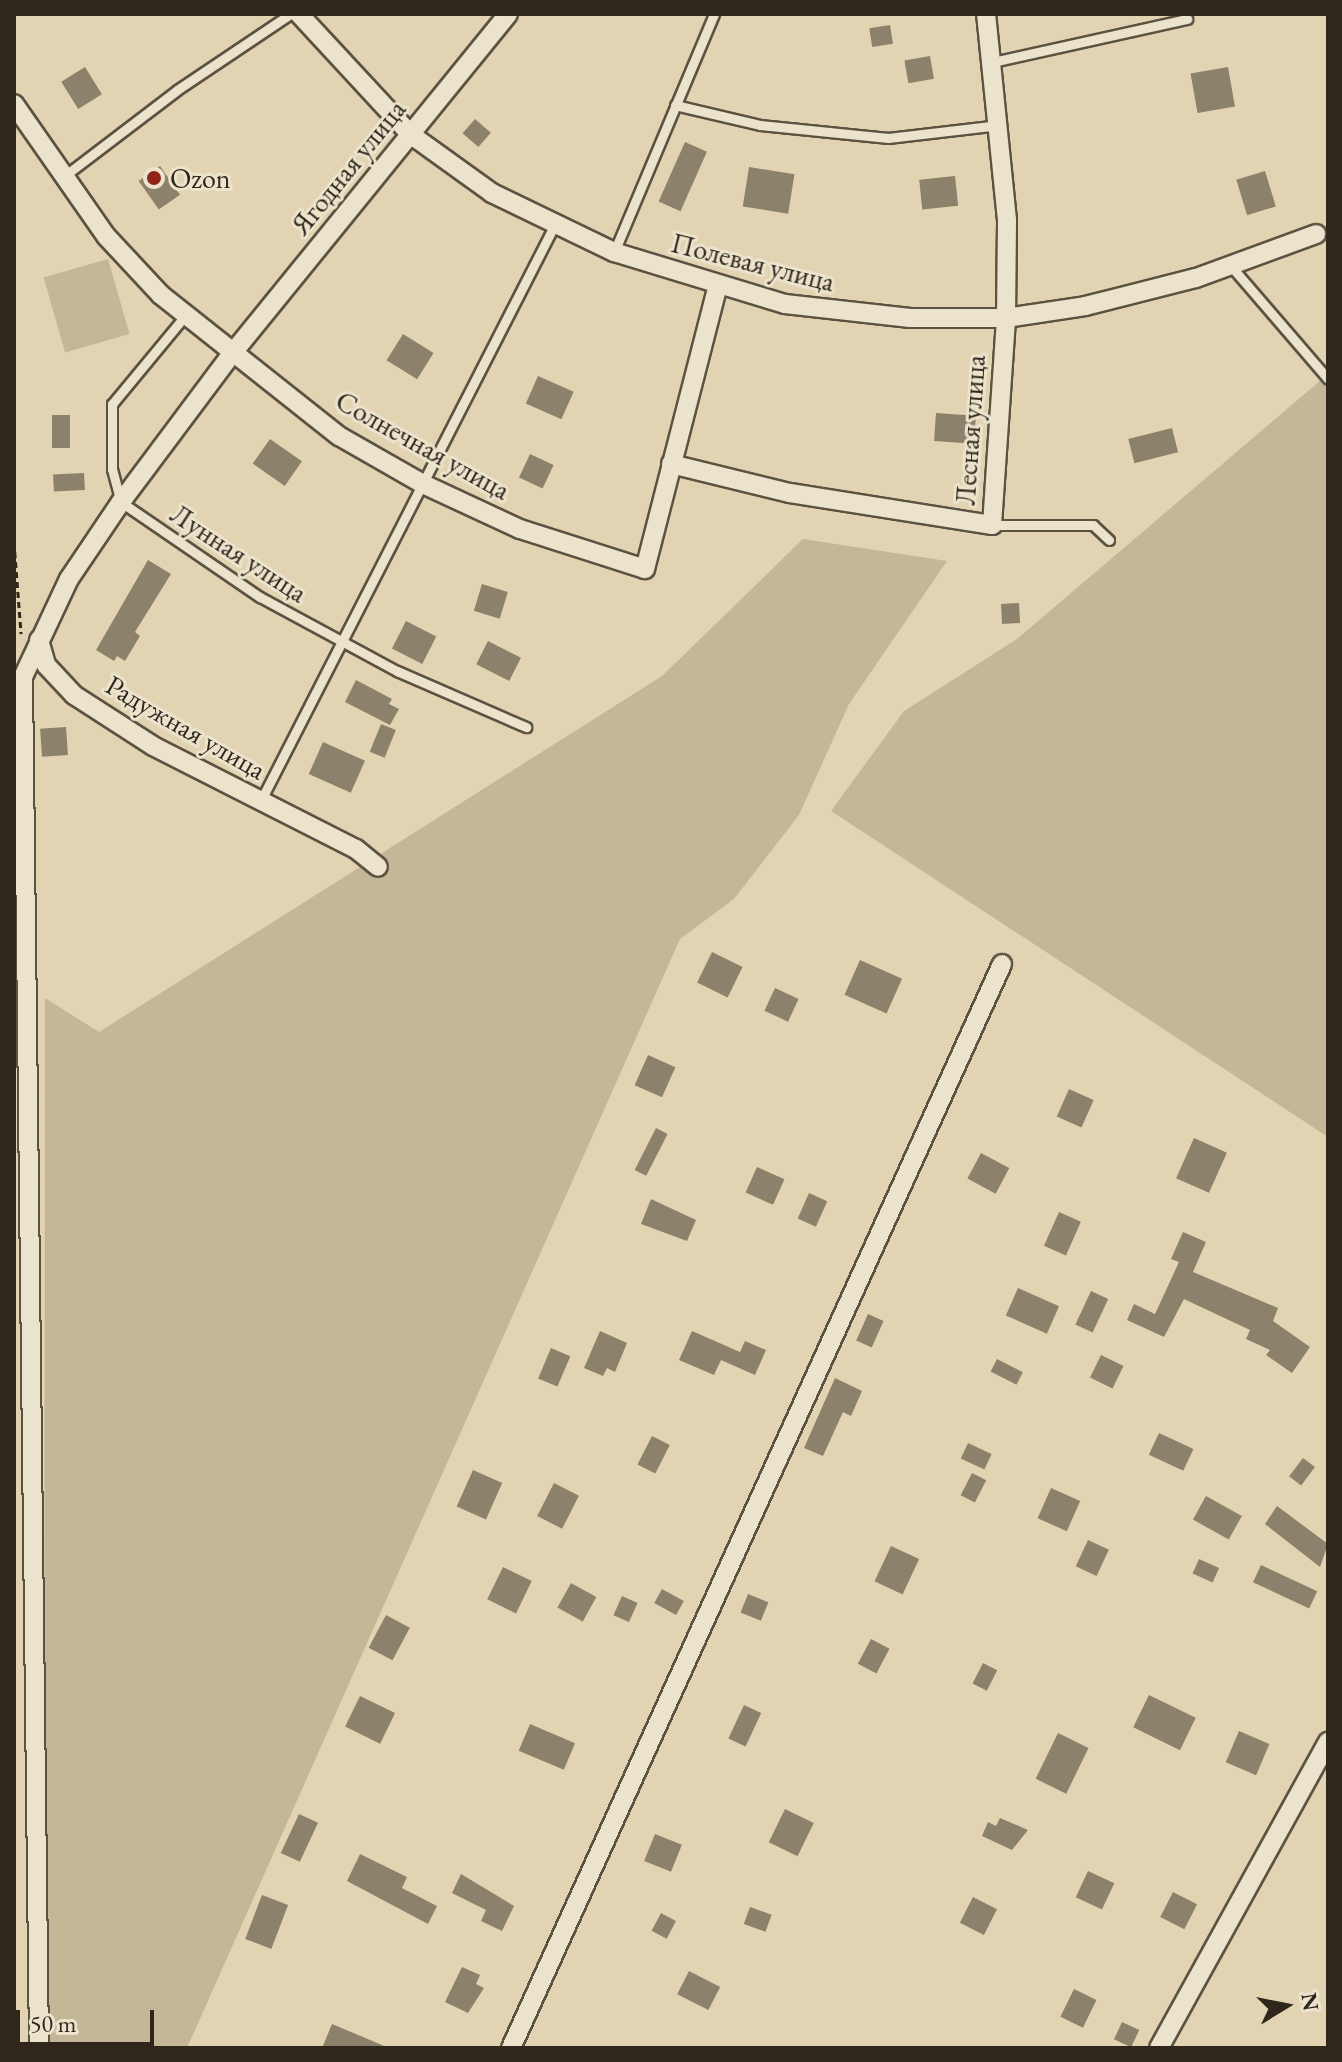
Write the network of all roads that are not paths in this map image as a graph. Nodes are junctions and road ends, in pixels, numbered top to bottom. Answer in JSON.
{"nodes":[{"id":1,"x":290,"y":14,"type":"edge"},
{"id":2,"x":299,"y":14,"type":"edge"},
{"id":3,"x":508,"y":14,"type":"edge"},
{"id":4,"x":714,"y":14,"type":"edge"},
{"id":5,"x":986,"y":14,"type":"edge"},
{"id":6,"x":1187,"y":19,"type":"dead end"},
{"id":7,"x":993,"y":62,"type":"junction"},
{"id":8,"x":14,"y":104,"type":"edge"},
{"id":9,"x":675,"y":105,"type":"junction"},
{"id":10,"x":999,"y":125,"type":"junction"},
{"id":11,"x":410,"y":134,"type":"junction"},
{"id":12,"x":63,"y":177,"type":"junction"},
{"id":13,"x":554,"y":226,"type":"junction"},
{"id":14,"x":1316,"y":234,"type":"dead end"},
{"id":15,"x":614,"y":252,"type":"junction"},
{"id":16,"x":1230,"y":265,"type":"junction"},
{"id":17,"x":717,"y":288,"type":"junction"},
{"id":18,"x":184,"y":317,"type":"junction"},
{"id":19,"x":1006,"y":318,"type":"junction"},
{"id":20,"x":231,"y":355,"type":"junction"},
{"id":21,"x":1328,"y":379,"type":"edge"},
{"id":22,"x":671,"y":464,"type":"junction"},
{"id":23,"x":423,"y":484,"type":"junction"},
{"id":24,"x":121,"y":502,"type":"junction"},
{"id":25,"x":992,"y":525,"type":"junction"},
{"id":26,"x":1109,"y":540,"type":"dead end"},
{"id":27,"x":30,"y":643,"type":"junction"},
{"id":28,"x":343,"y":643,"type":"junction"},
{"id":29,"x":526,"y":727,"type":"dead end"},
{"id":30,"x":260,"y":802,"type":"junction"},
{"id":31,"x":378,"y":867,"type":"dead end"},
{"id":32,"x":1002,"y":964,"type":"dead end"},
{"id":33,"x":1328,"y":1742,"type":"edge"},
{"id":34,"x":39,"y":2048,"type":"edge"},
{"id":35,"x":511,"y":2048,"type":"edge"},
{"id":36,"x":1159,"y":2048,"type":"edge"}],
"edges":[{"from":1,"to":12,"type":"lane"},
{"from":2,"to":11,"type":"street","name":"Полевая улица"},
{"from":3,"to":11,"type":"street","name":"Ягодная улица"},
{"from":4,"to":9,"type":"lane"},
{"from":5,"to":7,"type":"street","name":"Лесная улица"},
{"from":6,"to":7,"type":"lane"},
{"from":7,"to":10,"type":"street","name":"Лесная улица"},
{"from":8,"to":12,"type":"street","name":"Солнечная улица"},
{"from":9,"to":10,"type":"lane"},
{"from":9,"to":15,"type":"lane"},
{"from":10,"to":19,"type":"street","name":"Лесная улица"},
{"from":11,"to":13,"type":"street","name":"Полевая улица"},
{"from":11,"to":20,"type":"street","name":"Ягодная улица"},
{"from":12,"to":18,"type":"street","name":"Солнечная улица"},
{"from":13,"to":15,"type":"street","name":"Полевая улица"},
{"from":13,"to":23,"type":"lane"},
{"from":14,"to":16,"type":"street","name":"Полевая улица"},
{"from":15,"to":17,"type":"street","name":"Полевая улица"},
{"from":16,"to":19,"type":"street","name":"Полевая улица"},
{"from":16,"to":21,"type":"lane"},
{"from":17,"to":19,"type":"street","name":"Полевая улица"},
{"from":17,"to":22,"type":"street","name":"Солнечная улица"},
{"from":18,"to":20,"type":"street","name":"Солнечная улица"},
{"from":18,"to":24,"type":"lane"},
{"from":19,"to":25,"type":"street","name":"Лесная улица"},
{"from":20,"to":23,"type":"street","name":"Солнечная улица"},
{"from":20,"to":24,"type":"street"},
{"from":22,"to":23,"type":"street","name":"Солнечная улица"},
{"from":22,"to":25,"type":"street","name":"Лесная улица"},
{"from":23,"to":28,"type":"lane"},
{"from":24,"to":27,"type":"street"},
{"from":24,"to":28,"type":"lane","name":"Лунная улица"},
{"from":25,"to":26,"type":"lane"},
{"from":27,"to":30,"type":"street","name":"Радужная улица"},
{"from":27,"to":34,"type":"street"},
{"from":28,"to":29,"type":"lane","name":"Лунная улица"},
{"from":28,"to":30,"type":"lane"},
{"from":30,"to":31,"type":"street","name":"Радужная улица"},
{"from":32,"to":35,"type":"street"},
{"from":33,"to":36,"type":"street"}]}
